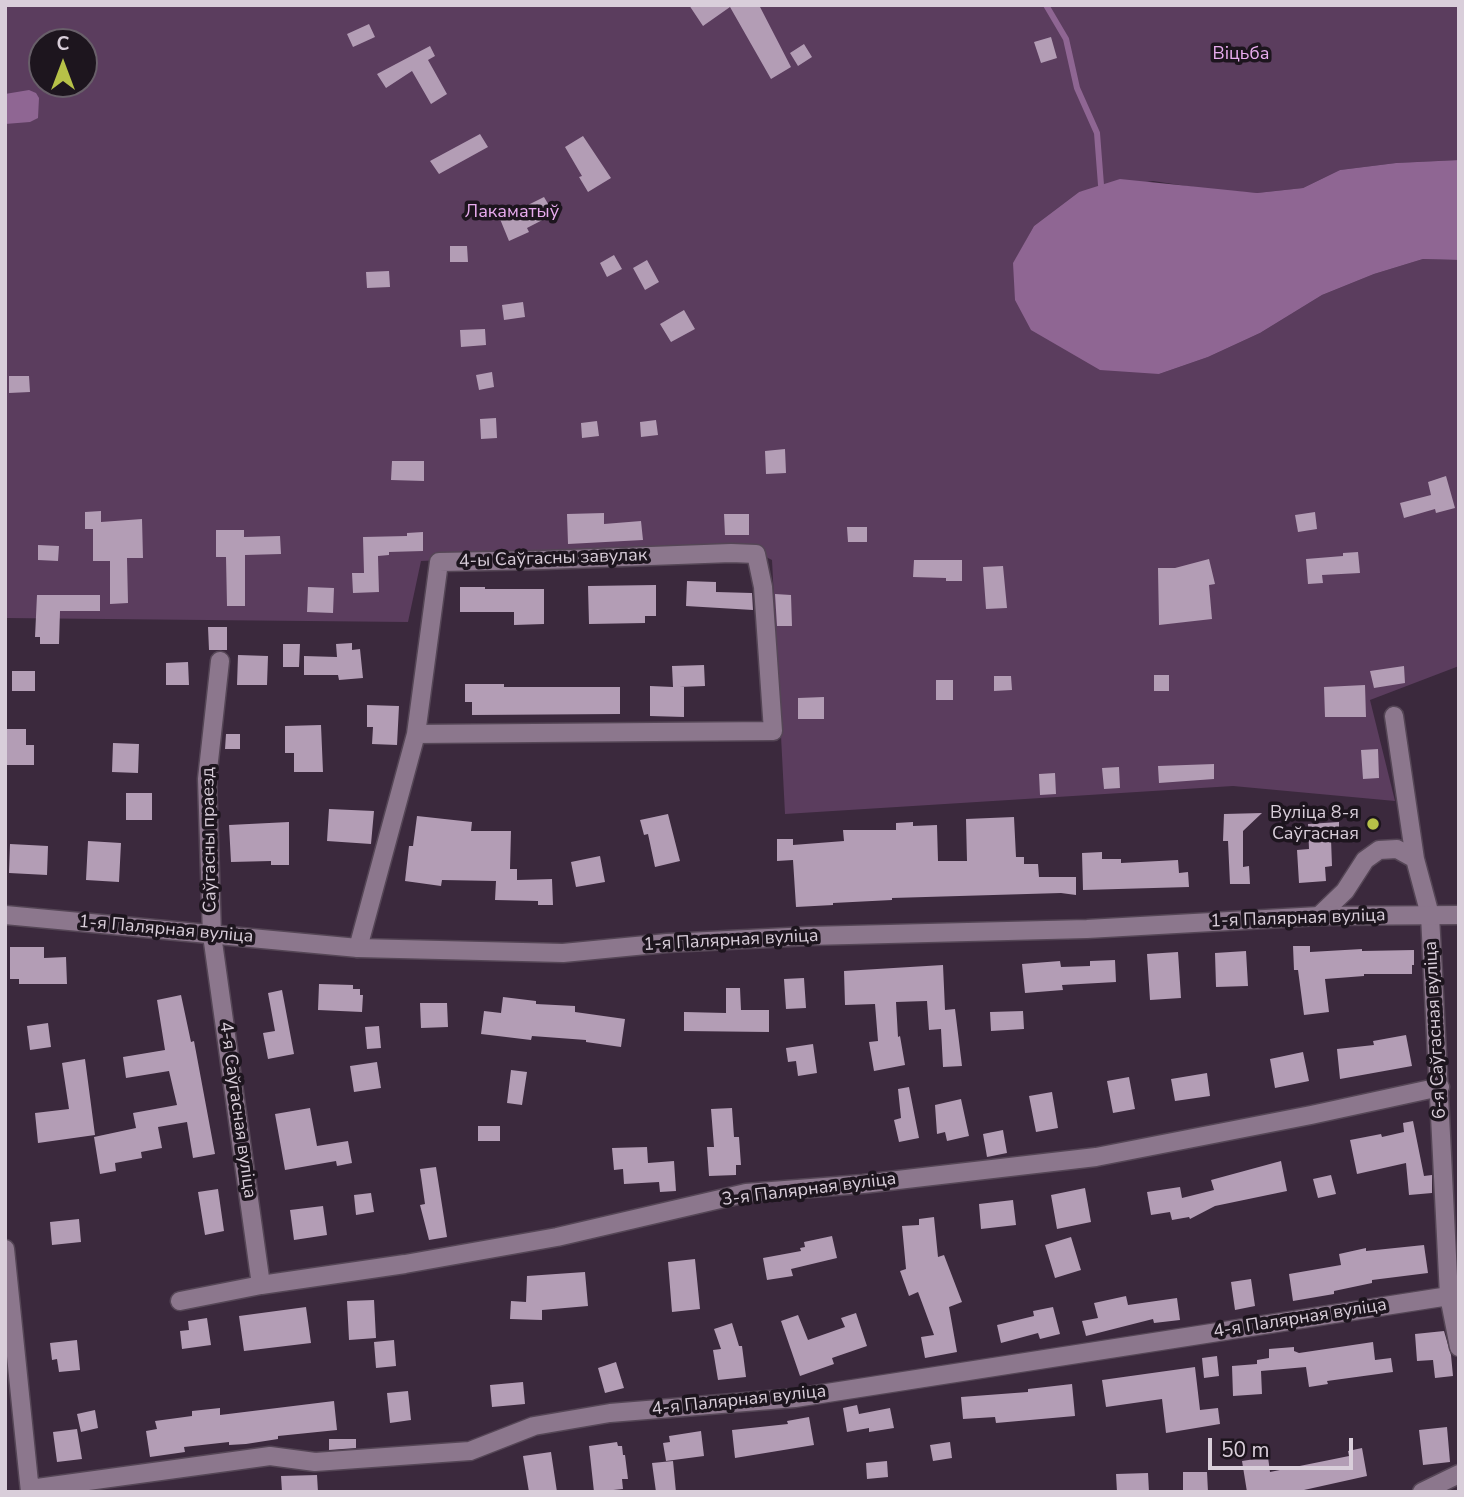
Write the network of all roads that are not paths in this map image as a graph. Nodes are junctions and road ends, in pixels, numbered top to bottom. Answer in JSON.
{"nodes":[{"id":1,"x":220,"y":661,"type":"dead end"},
{"id":2,"x":1394,"y":716,"type":"dead end"},
{"id":3,"x":416,"y":734,"type":"junction"},
{"id":4,"x":1415,"y":859,"type":"junction"},
{"id":5,"x":5,"y":915,"type":"edge"},
{"id":6,"x":1430,"y":915,"type":"junction"},
{"id":7,"x":1459,"y":915,"type":"edge"},
{"id":8,"x":1319,"y":916,"type":"junction"},
{"id":9,"x":212,"y":934,"type":"junction"},
{"id":10,"x":358,"y":948,"type":"junction"},
{"id":11,"x":1440,"y":1087,"type":"junction"},
{"id":12,"x":5,"y":1249,"type":"edge"},
{"id":13,"x":261,"y":1285,"type":"junction"},
{"id":14,"x":1449,"y":1296,"type":"junction"},
{"id":15,"x":180,"y":1301,"type":"dead end"},
{"id":16,"x":1459,"y":1347,"type":"edge"},
{"id":17,"x":1459,"y":1474,"type":"edge"},
{"id":18,"x":30,"y":1490,"type":"edge"},
{"id":19,"x":1422,"y":1492,"type":"edge"}],
"edges":[{"from":1,"to":9,"type":"street","name":"Саўгасны праезд"},
{"from":2,"to":4,"type":"street","name":"6-я Саўгасная вуліца"},
{"from":3,"to":3,"type":"street","name":"4-ы Саўгасны завулак"},
{"from":3,"to":10,"type":"street","name":"4-ы Саўгасны завулак"},
{"from":4,"to":6,"type":"street","name":"6-я Саўгасная вуліца"},
{"from":4,"to":8,"type":"street"},
{"from":5,"to":9,"type":"street","name":"1-я Палярная вуліца"},
{"from":6,"to":7,"type":"street","name":"1-я Палярная вуліца"},
{"from":6,"to":8,"type":"street","name":"1-я Палярная вуліца"},
{"from":6,"to":11,"type":"street","name":"6-я Саўгасная вуліца"},
{"from":8,"to":10,"type":"street","name":"1-я Палярная вуліца"},
{"from":9,"to":10,"type":"street","name":"1-я Палярная вуліца"},
{"from":9,"to":13,"type":"street","name":"4-я Саўгасная вуліца"},
{"from":11,"to":13,"type":"street","name":"3-я Палярная вуліца"},
{"from":11,"to":14,"type":"street","name":"6-я Саўгасная вуліца"},
{"from":12,"to":18,"type":"street"},
{"from":13,"to":15,"type":"street","name":"3-я Палярная вуліца"},
{"from":14,"to":16,"type":"street","name":"6-я Саўгасная вуліца"},
{"from":14,"to":18,"type":"street","name":"4-я Палярная вуліца"},
{"from":17,"to":19,"type":"street"}]}
